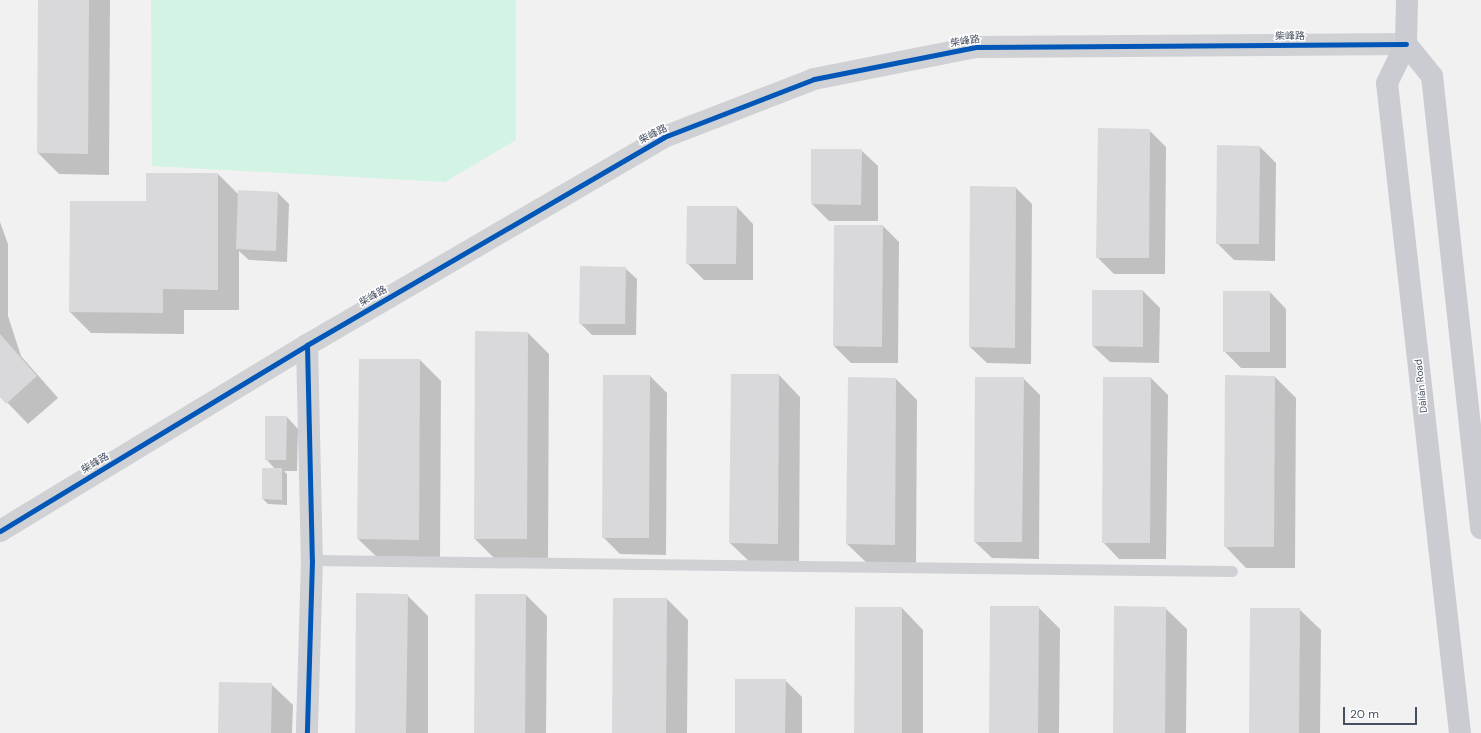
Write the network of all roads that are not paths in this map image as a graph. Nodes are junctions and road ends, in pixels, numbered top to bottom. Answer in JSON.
{"nodes":[{"id":1,"x":1407,"y":0,"type":"edge"},
{"id":2,"x":1406,"y":44,"type":"junction"},
{"id":3,"x":307,"y":345,"type":"junction"},
{"id":4,"x":1481,"y":528,"type":"edge"},
{"id":5,"x":0,"y":531,"type":"edge"},
{"id":6,"x":312,"y":560,"type":"junction"},
{"id":7,"x":1232,"y":571,"type":"dead end"},
{"id":8,"x":307,"y":733,"type":"edge"},
{"id":9,"x":1460,"y":733,"type":"edge"}],
"edges":[{"from":1,"to":2,"type":"main road","name":"Dàlián Road"},
{"from":2,"to":3,"type":"street","name":"柴峰路"},
{"from":2,"to":4,"type":"main road"},
{"from":2,"to":9,"type":"main road","name":"Dàlián Road"},
{"from":3,"to":5,"type":"street","name":"柴峰路"},
{"from":3,"to":6,"type":"street"},
{"from":6,"to":7,"type":"lane"},
{"from":6,"to":8,"type":"street"}]}
